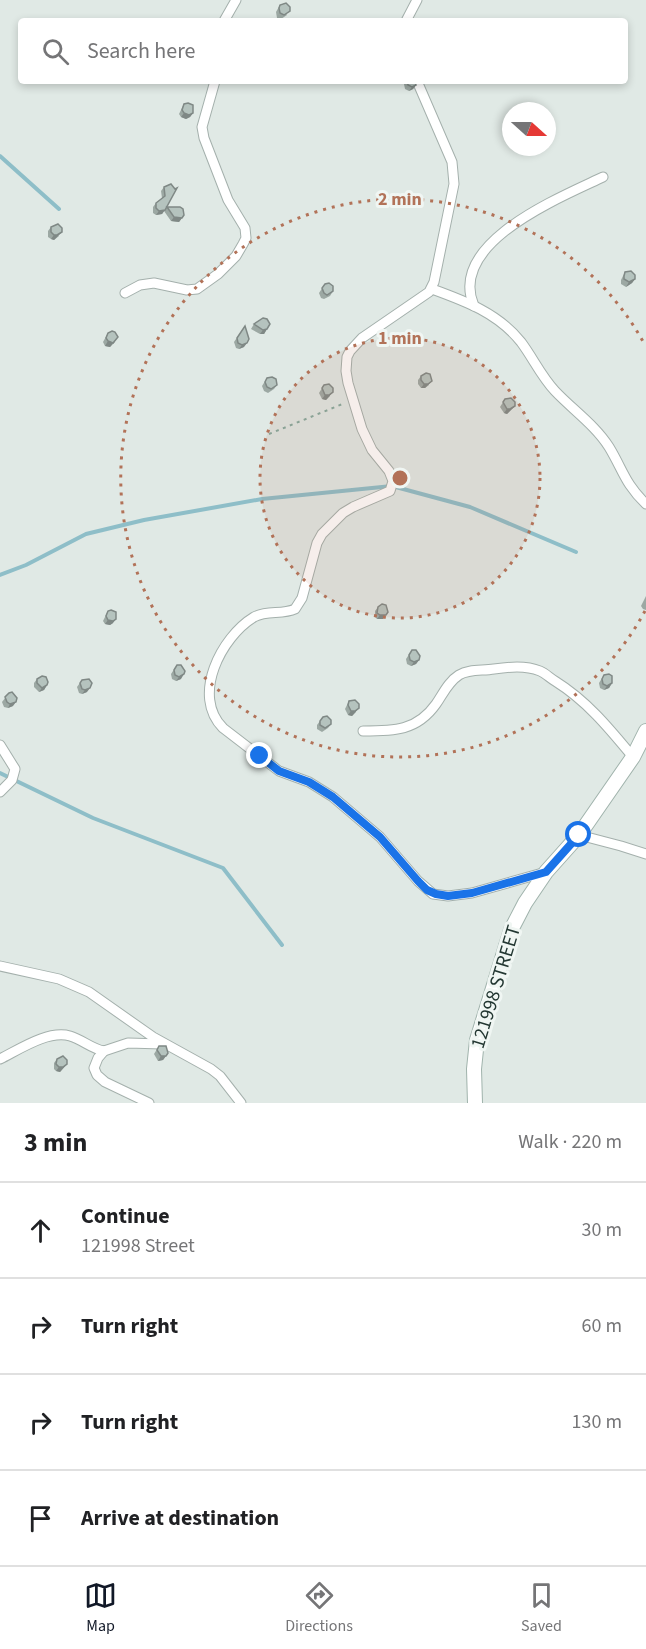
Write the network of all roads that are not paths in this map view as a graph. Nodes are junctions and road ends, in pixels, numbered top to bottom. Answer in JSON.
{"nodes":[{"id":1,"x":236,"y":0,"type":"edge"},
{"id":2,"x":417,"y":0,"type":"edge"},
{"id":3,"x":226,"y":18,"type":"edge"},
{"id":4,"x":408,"y":18,"type":"edge"},
{"id":5,"x":214,"y":84,"type":"edge"},
{"id":6,"x":418,"y":84,"type":"edge"},
{"id":7,"x":603,"y":177,"type":"dead end"},
{"id":8,"x":432,"y":289,"type":"junction"},
{"id":9,"x":125,"y":293,"type":"dead end"},
{"id":10,"x":474,"y":306,"type":"junction"},
{"id":11,"x":646,"y":504,"type":"edge"},
{"id":12,"x":363,"y":731,"type":"dead end"},
{"id":13,"x":646,"y":731,"type":"edge"},
{"id":14,"x":0,"y":745,"type":"edge"},
{"id":15,"x":633,"y":757,"type":"junction"},
{"id":16,"x":0,"y":792,"type":"edge"},
{"id":17,"x":579,"y":835,"type":"junction"},
{"id":18,"x":646,"y":854,"type":"edge"},
{"id":19,"x":546,"y":872,"type":"junction"},
{"id":20,"x":0,"y":966,"type":"edge"},
{"id":21,"x":169,"y":1045,"type":"junction"},
{"id":22,"x":105,"y":1051,"type":"junction"},
{"id":23,"x":0,"y":1059,"type":"edge"},
{"id":24,"x":149,"y":1103,"type":"edge"},
{"id":25,"x":241,"y":1103,"type":"edge"},
{"id":26,"x":475,"y":1103,"type":"edge"}],
"edges":[{"from":1,"to":3,"type":"street"},
{"from":2,"to":4,"type":"street"},
{"from":5,"to":9,"type":"street"},
{"from":6,"to":8,"type":"street"},
{"from":7,"to":10,"type":"street"},
{"from":8,"to":10,"type":"street"},
{"from":8,"to":19,"type":"street"},
{"from":10,"to":11,"type":"street"},
{"from":12,"to":15,"type":"street"},
{"from":13,"to":15,"type":"street","name":"121998 STREET"},
{"from":14,"to":16,"type":"street"},
{"from":15,"to":17,"type":"street","name":"121998 STREET"},
{"from":17,"to":18,"type":"street"},
{"from":17,"to":19,"type":"street","name":"121998 STREET"},
{"from":19,"to":26,"type":"street","name":"121998 STREET"},
{"from":20,"to":21,"type":"street"},
{"from":21,"to":22,"type":"street"},
{"from":21,"to":25,"type":"street"},
{"from":22,"to":23,"type":"street"},
{"from":22,"to":24,"type":"street"}]}
